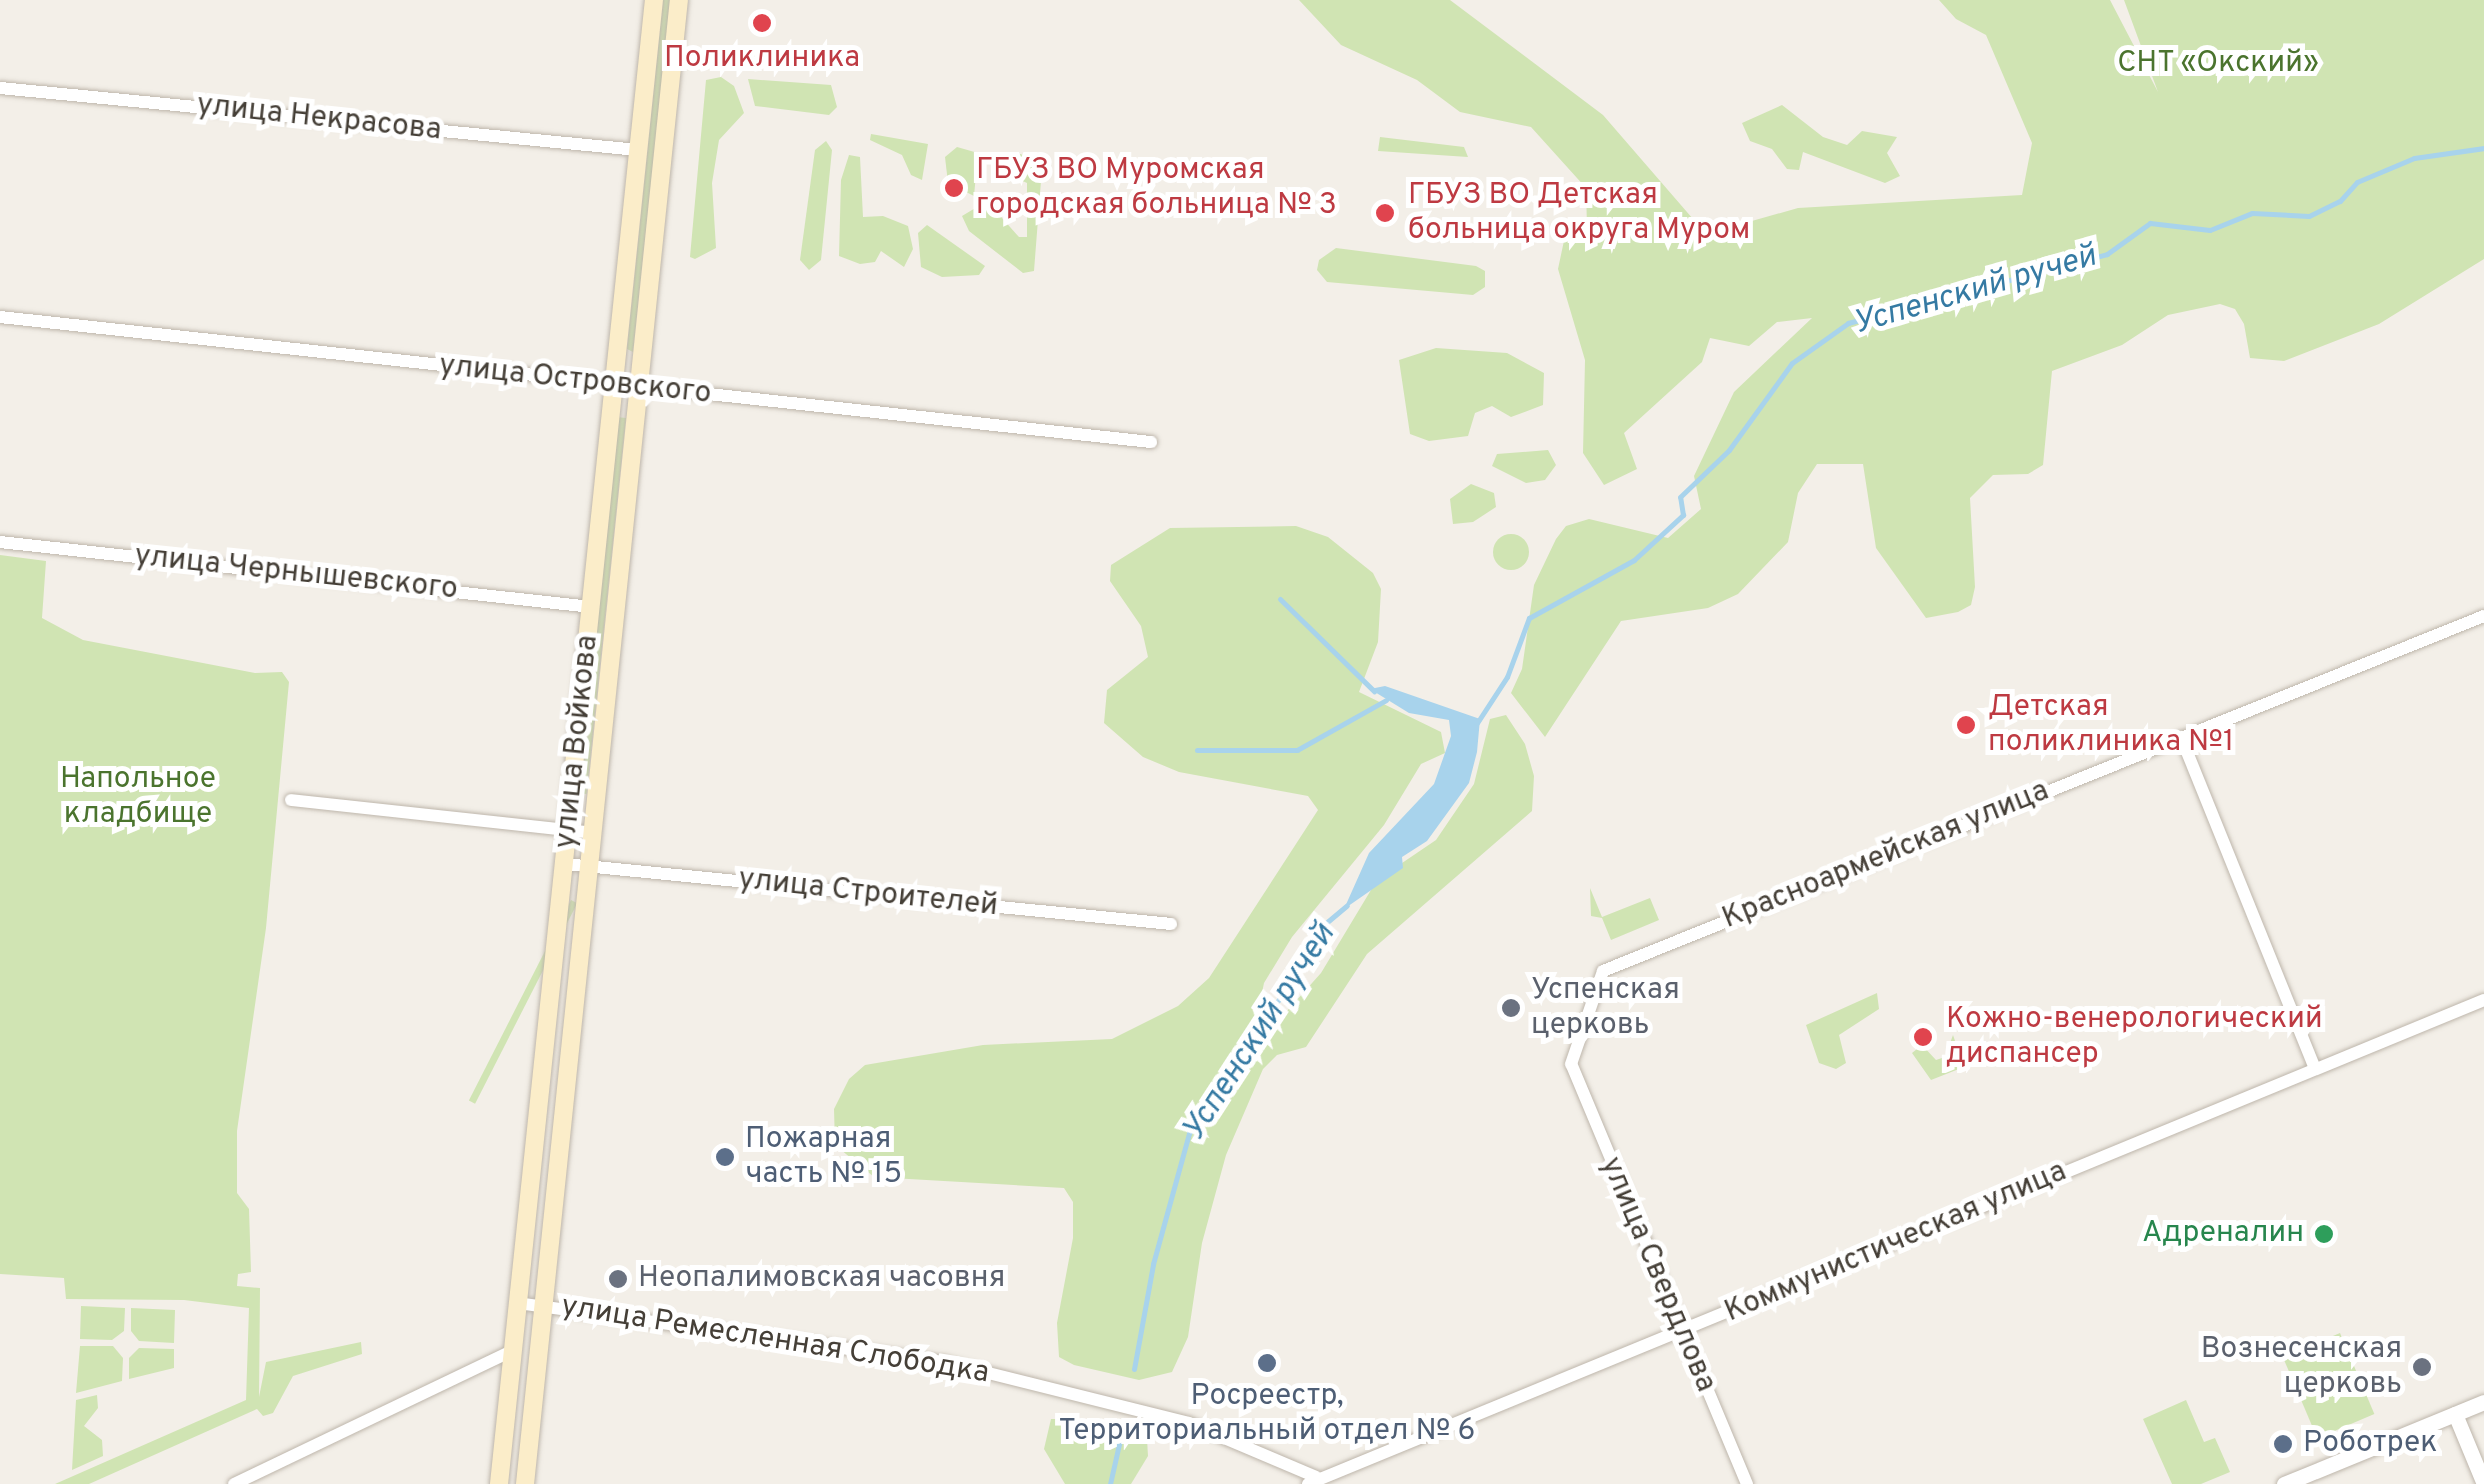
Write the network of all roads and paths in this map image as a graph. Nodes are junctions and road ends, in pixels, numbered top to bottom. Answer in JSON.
{"nodes":[{"id":1,"x":654,"y":0,"type":"edge"},
{"id":2,"x":679,"y":0,"type":"edge"},
{"id":3,"x":0,"y":88,"type":"edge"},
{"id":4,"x":638,"y":150,"type":"junction"},
{"id":5,"x":0,"y":317,"type":"edge"},
{"id":6,"x":614,"y":386,"type":"junction"},
{"id":7,"x":640,"y":388,"type":"junction"},
{"id":8,"x":1151,"y":442,"type":"dead end"},
{"id":9,"x":0,"y":542,"type":"edge"},
{"id":10,"x":592,"y":607,"type":"junction"},
{"id":11,"x":2484,"y":616,"type":"edge"},
{"id":12,"x":2181,"y":737,"type":"junction"},
{"id":13,"x":291,"y":800,"type":"dead end"},
{"id":14,"x":568,"y":830,"type":"junction"},
{"id":15,"x":593,"y":833,"type":"junction"},
{"id":16,"x":564,"y":864,"type":"junction"},
{"id":17,"x":590,"y":866,"type":"junction"},
{"id":18,"x":1171,"y":924,"type":"dead end"},
{"id":19,"x":2484,"y":1000,"type":"edge"},
{"id":20,"x":1571,"y":1064,"type":"joint"},
{"id":21,"x":2315,"y":1068,"type":"junction"},
{"id":22,"x":517,"y":1304,"type":"junction"},
{"id":23,"x":543,"y":1306,"type":"junction"},
{"id":24,"x":1682,"y":1332,"type":"junction"},
{"id":25,"x":512,"y":1351,"type":"junction"},
{"id":26,"x":2484,"y":1402,"type":"edge"},
{"id":27,"x":2456,"y":1414,"type":"junction"},
{"id":28,"x":1312,"y":1480,"type":"edge"},
{"id":29,"x":234,"y":1484,"type":"edge"},
{"id":30,"x":499,"y":1484,"type":"edge"},
{"id":31,"x":525,"y":1484,"type":"edge"},
{"id":32,"x":1747,"y":1484,"type":"edge"},
{"id":33,"x":2284,"y":1484,"type":"edge"},
{"id":34,"x":2484,"y":1484,"type":"edge"}],
"edges":[{"from":1,"to":4,"type":"main road","name":"улица Войкова"},
{"from":2,"to":7,"type":"main road","name":"улица Войкова"},
{"from":3,"to":4,"type":"street","name":"улица Некрасова"},
{"from":4,"to":6,"type":"main road","name":"улица Войкова"},
{"from":5,"to":6,"type":"street","name":"улица Островского"},
{"from":6,"to":7,"type":"street","name":"улица Островского"},
{"from":6,"to":10,"type":"main road","name":"улица Войкова"},
{"from":7,"to":8,"type":"street","name":"улица Островского"},
{"from":7,"to":15,"type":"main road","name":"улица Войкова"},
{"from":9,"to":10,"type":"street","name":"улица Чернышевского"},
{"from":10,"to":14,"type":"main road","name":"улица Войкова"},
{"from":11,"to":12,"type":"street","name":"Красноармейская улица"},
{"from":12,"to":20,"type":"street","name":"Красноармейская улица"},
{"from":12,"to":21,"type":"street"},
{"from":13,"to":14,"type":"street"},
{"from":14,"to":15,"type":"street"},
{"from":14,"to":16,"type":"main road","name":"улица Войкова"},
{"from":15,"to":17,"type":"main road","name":"улица Войкова"},
{"from":16,"to":17,"type":"street","name":"улица Строителей"},
{"from":16,"to":22,"type":"main road","name":"улица Войкова"},
{"from":17,"to":18,"type":"street","name":"улица Строителей"},
{"from":17,"to":23,"type":"main road","name":"улица Войкова"},
{"from":19,"to":21,"type":"street","name":"Коммунистическая улица"},
{"from":20,"to":24,"type":"street","name":"улица Свердлова"},
{"from":21,"to":24,"type":"street","name":"Коммунистическая улица"},
{"from":22,"to":23,"type":"street","name":"улица Ремесленная Слободка"},
{"from":22,"to":25,"type":"main road","name":"улица Войкова"},
{"from":23,"to":28,"type":"street","name":"улица Ремесленная Слободка"},
{"from":23,"to":31,"type":"main road","name":"улица Войкова"},
{"from":24,"to":28,"type":"street","name":"Коммунистическая улица"},
{"from":24,"to":32,"type":"street","name":"улица Свердлова"},
{"from":25,"to":29,"type":"street"},
{"from":25,"to":30,"type":"main road","name":"улица Войкова"},
{"from":26,"to":27,"type":"street"},
{"from":27,"to":33,"type":"street"},
{"from":27,"to":34,"type":"street"}]}
